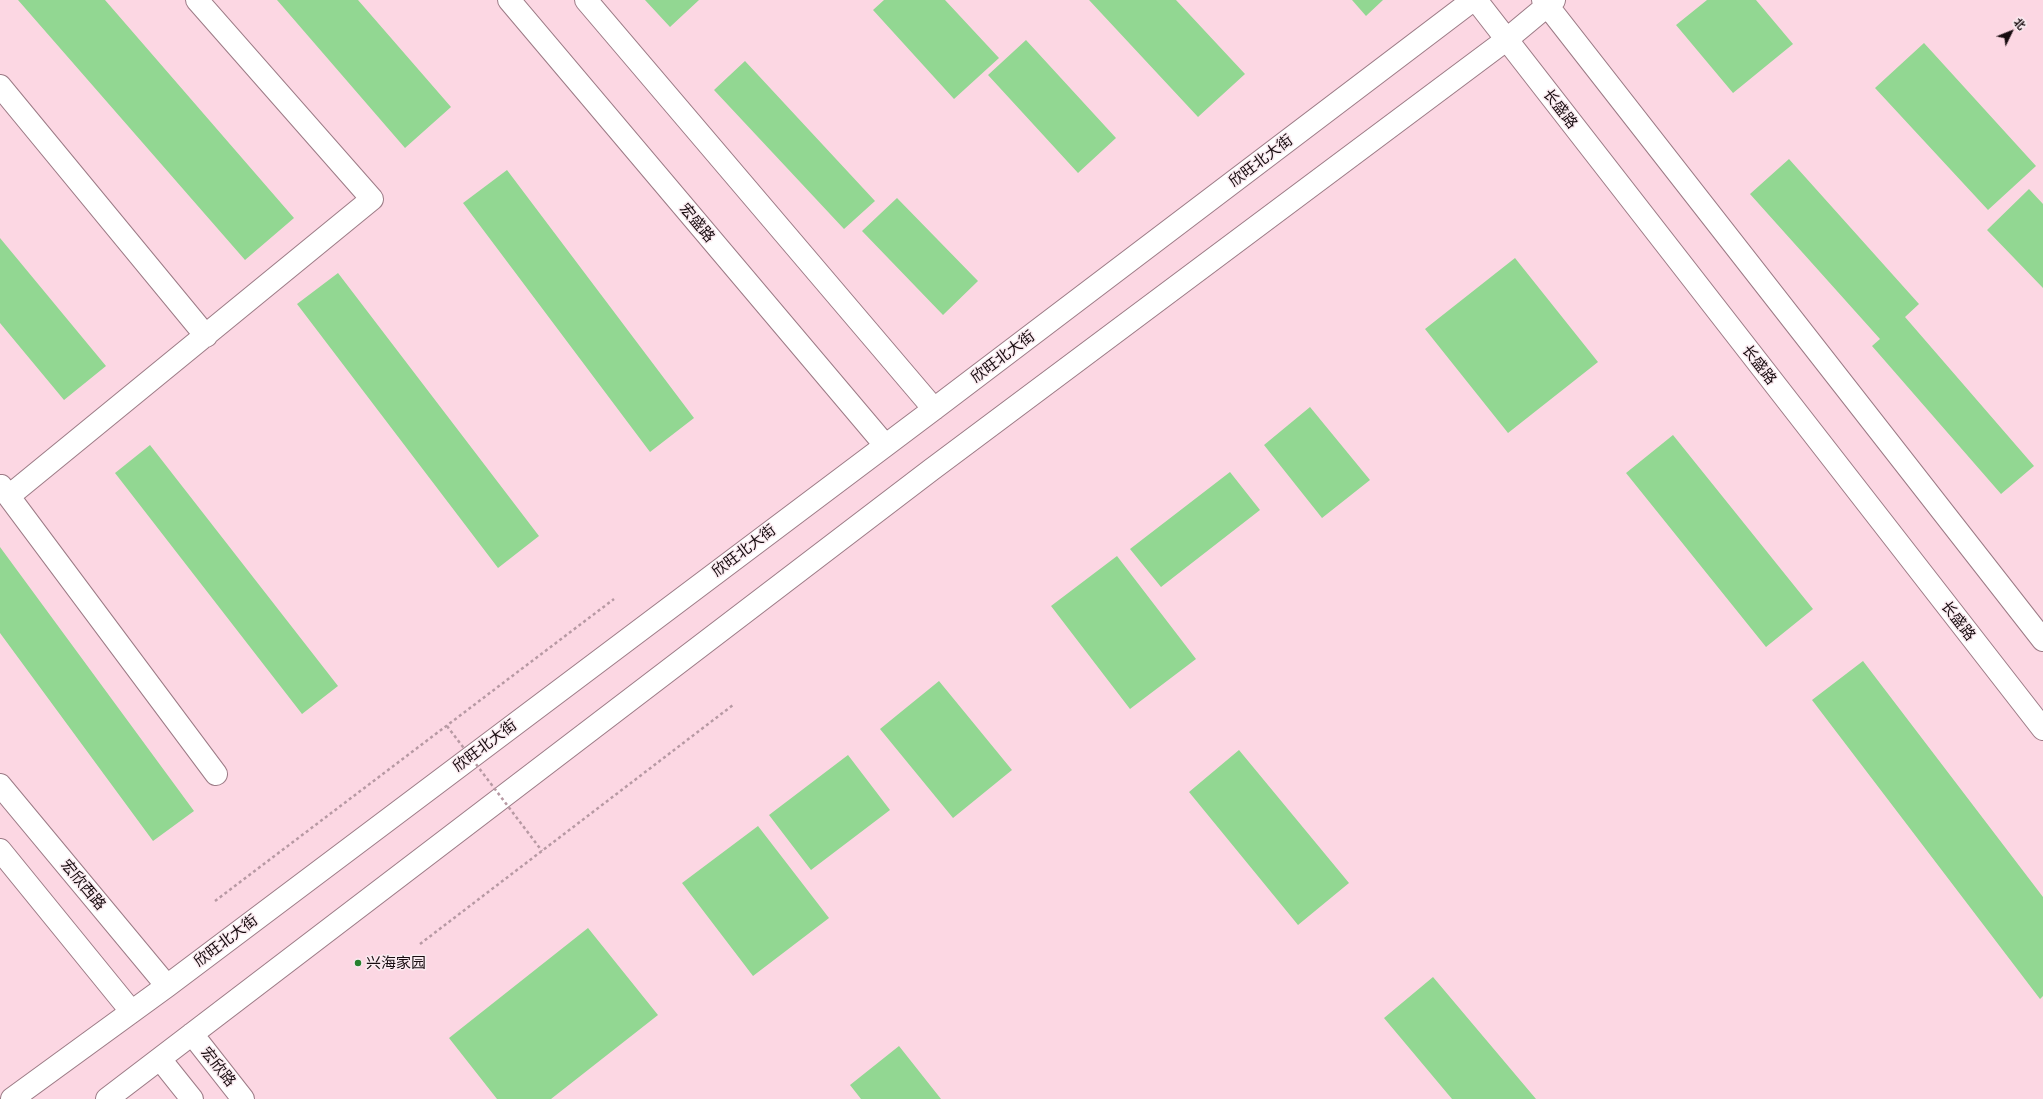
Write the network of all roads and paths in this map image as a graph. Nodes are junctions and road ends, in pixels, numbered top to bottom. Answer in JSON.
{"nodes":[{"id":1,"x":197,"y":0,"type":"edge"},
{"id":2,"x":509,"y":0,"type":"edge"},
{"id":3,"x":586,"y":0,"type":"edge"},
{"id":4,"x":1475,"y":0,"type":"edge"},
{"id":5,"x":1548,"y":2,"type":"edge"},
{"id":6,"x":1506,"y":40,"type":"junction"},
{"id":7,"x":0,"y":86,"type":"edge"},
{"id":8,"x":206,"y":336,"type":"junction"},
{"id":9,"x":934,"y":409,"type":"junction"},
{"id":10,"x":885,"y":445,"type":"junction"},
{"id":11,"x":5,"y":491,"type":"edge"},
{"id":12,"x":614,"y":599,"type":"dead end"},
{"id":13,"x":2043,"y":640,"type":"edge"},
{"id":14,"x":733,"y":705,"type":"dead end"},
{"id":15,"x":447,"y":726,"type":"junction"},
{"id":16,"x":2043,"y":730,"type":"edge"},
{"id":17,"x":216,"y":774,"type":"dead end"},
{"id":18,"x":0,"y":784,"type":"edge"},
{"id":19,"x":0,"y":850,"type":"edge"},
{"id":20,"x":542,"y":851,"type":"junction"},
{"id":21,"x":215,"y":901,"type":"dead end"},
{"id":22,"x":420,"y":944,"type":"dead end"},
{"id":23,"x":167,"y":986,"type":"junction"},
{"id":24,"x":131,"y":1011,"type":"junction"},
{"id":25,"x":192,"y":1034,"type":"junction"},
{"id":26,"x":160,"y":1059,"type":"junction"},
{"id":27,"x":12,"y":1099,"type":"edge"},
{"id":28,"x":107,"y":1099,"type":"edge"},
{"id":29,"x":192,"y":1099,"type":"edge"},
{"id":30,"x":243,"y":1099,"type":"edge"}],
"edges":[{"from":1,"to":8,"type":"street"},
{"from":2,"to":10,"type":"street","name":"宏盛路"},
{"from":3,"to":9,"type":"street"},
{"from":4,"to":6,"type":"street","name":"长盛路"},
{"from":4,"to":9,"type":"street","name":"欣旺北大街"},
{"from":5,"to":6,"type":"street"},
{"from":5,"to":13,"type":"street"},
{"from":6,"to":16,"type":"street","name":"长盛路"},
{"from":6,"to":25,"type":"street"},
{"from":7,"to":8,"type":"street"},
{"from":8,"to":11,"type":"street"},
{"from":9,"to":10,"type":"street","name":"欣旺北大街"},
{"from":10,"to":23,"type":"street","name":"欣旺北大街"},
{"from":11,"to":17,"type":"street"},
{"from":12,"to":15,"type":"path"},
{"from":14,"to":20,"type":"path"},
{"from":15,"to":20,"type":"path","bridge":true},
{"from":15,"to":21,"type":"path"},
{"from":18,"to":23,"type":"street","name":"宏欣西路"},
{"from":19,"to":24,"type":"street"},
{"from":20,"to":22,"type":"path"},
{"from":23,"to":24,"type":"street","name":"欣旺北大街"},
{"from":24,"to":27,"type":"street","name":"欣旺北大街"},
{"from":25,"to":26,"type":"street"},
{"from":25,"to":30,"type":"street","name":"宏欣路"},
{"from":26,"to":28,"type":"street"},
{"from":26,"to":29,"type":"street"}]}
